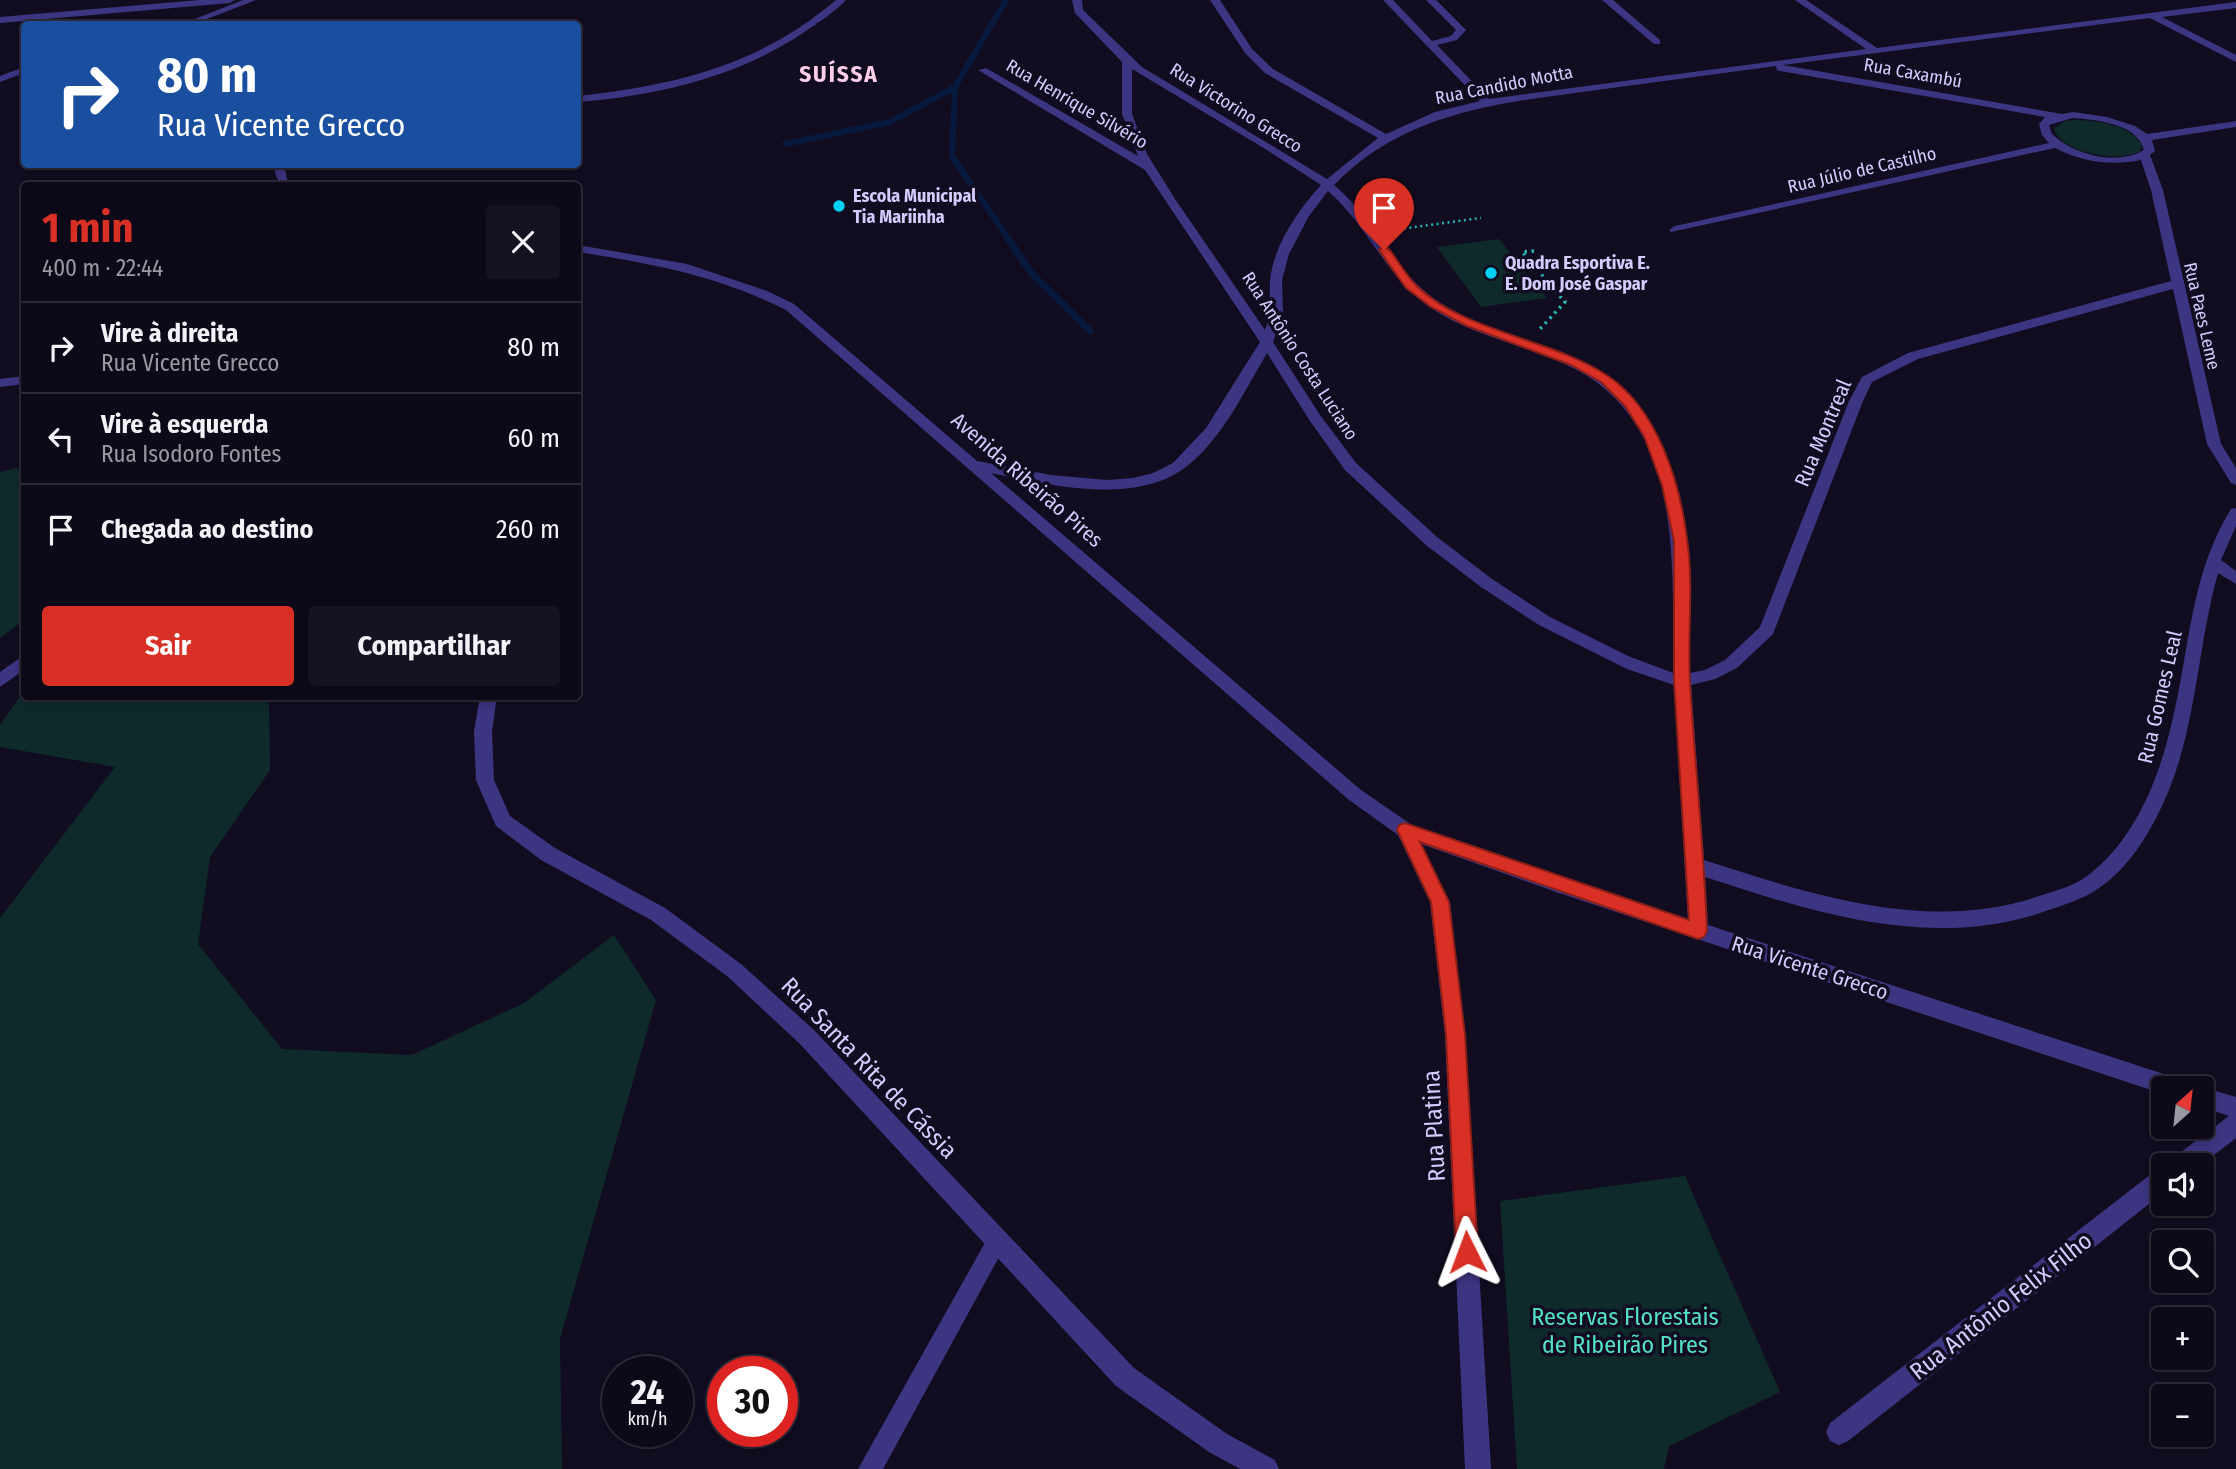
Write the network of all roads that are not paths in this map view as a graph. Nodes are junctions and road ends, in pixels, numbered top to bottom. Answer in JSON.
{"nodes":[{"id":1,"x":230,"y":0,"type":"edge"},
{"id":2,"x":251,"y":0,"type":"edge"},
{"id":3,"x":841,"y":0,"type":"edge"},
{"id":4,"x":1077,"y":0,"type":"edge"},
{"id":5,"x":1215,"y":0,"type":"edge"},
{"id":6,"x":1388,"y":0,"type":"edge"},
{"id":7,"x":1431,"y":0,"type":"edge"},
{"id":8,"x":1607,"y":0,"type":"edge"},
{"id":9,"x":1800,"y":0,"type":"edge"},
{"id":10,"x":2180,"y":0,"type":"edge"},
{"id":11,"x":2236,"y":5,"type":"edge"},
{"id":12,"x":2199,"y":10,"type":"junction"},
{"id":13,"x":2153,"y":16,"type":"junction"},
{"id":14,"x":0,"y":20,"type":"edge"},
{"id":15,"x":195,"y":21,"type":"edge"},
{"id":16,"x":1657,"y":43,"type":"dead end"},
{"id":17,"x":1431,"y":44,"type":"junction"},
{"id":18,"x":1875,"y":51,"type":"junction"},
{"id":19,"x":2236,"y":59,"type":"edge"},
{"id":20,"x":1128,"y":61,"type":"junction"},
{"id":21,"x":1761,"y":65,"type":"junction"},
{"id":22,"x":983,"y":70,"type":"dead end"},
{"id":23,"x":21,"y":71,"type":"edge"},
{"id":24,"x":0,"y":79,"type":"edge"},
{"id":25,"x":581,"y":99,"type":"edge"},
{"id":26,"x":1488,"y":104,"type":"junction"},
{"id":27,"x":2059,"y":116,"type":"junction"},
{"id":28,"x":2236,"y":124,"type":"edge"},
{"id":29,"x":1385,"y":138,"type":"junction"},
{"id":30,"x":2145,"y":138,"type":"junction"},
{"id":31,"x":2057,"y":144,"type":"junction"},
{"id":32,"x":2145,"y":156,"type":"junction"},
{"id":33,"x":1152,"y":169,"type":"junction"},
{"id":34,"x":1327,"y":184,"type":"junction"},
{"id":35,"x":1675,"y":230,"type":"dead end"},
{"id":36,"x":581,"y":249,"type":"edge"},
{"id":37,"x":2176,"y":284,"type":"junction"},
{"id":38,"x":1265,"y":341,"type":"junction"},
{"id":39,"x":21,"y":380,"type":"edge"},
{"id":40,"x":0,"y":383,"type":"edge"},
{"id":41,"x":976,"y":465,"type":"junction"},
{"id":42,"x":2236,"y":480,"type":"edge"},
{"id":43,"x":2236,"y":513,"type":"edge"},
{"id":44,"x":2212,"y":561,"type":"junction"},
{"id":45,"x":2236,"y":579,"type":"edge"},
{"id":46,"x":21,"y":664,"type":"edge"},
{"id":47,"x":0,"y":681,"type":"edge"},
{"id":48,"x":1682,"y":681,"type":"junction"},
{"id":49,"x":488,"y":700,"type":"edge"},
{"id":50,"x":1405,"y":830,"type":"junction"},
{"id":51,"x":1696,"y":866,"type":"junction"},
{"id":52,"x":1698,"y":931,"type":"junction"},
{"id":53,"x":2151,"y":1080,"type":"edge"},
{"id":54,"x":2214,"y":1101,"type":"edge"},
{"id":55,"x":2236,"y":1108,"type":"edge"},
{"id":56,"x":2236,"y":1124,"type":"edge"},
{"id":57,"x":2198,"y":1153,"type":"edge"},
{"id":58,"x":2151,"y":1188,"type":"edge"},
{"id":59,"x":998,"y":1239,"type":"junction"},
{"id":60,"x":1839,"y":1432,"type":"dead end"},
{"id":61,"x":870,"y":1469,"type":"edge"},
{"id":62,"x":1266,"y":1469,"type":"edge"},
{"id":63,"x":1478,"y":1469,"type":"edge"}],
"edges":[{"from":1,"to":14,"type":"street"},
{"from":2,"to":15,"type":"street"},
{"from":3,"to":25,"type":"street"},
{"from":4,"to":20,"type":"street","name":"Rua Victorino Grecco"},
{"from":5,"to":29,"type":"street"},
{"from":6,"to":17,"type":"street"},
{"from":7,"to":17,"type":"street"},
{"from":8,"to":16,"type":"street"},
{"from":9,"to":18,"type":"street"},
{"from":10,"to":12,"type":"street"},
{"from":11,"to":12,"type":"street","name":"Rua Candido Motta"},
{"from":12,"to":13,"type":"street","name":"Rua Candido Motta"},
{"from":13,"to":18,"type":"street","name":"Rua Candido Motta"},
{"from":13,"to":19,"type":"street"},
{"from":17,"to":26,"type":"street"},
{"from":18,"to":21,"type":"street","name":"Rua Candido Motta"},
{"from":20,"to":33,"type":"street","name":"Rua Antônio Costa Luciano"},
{"from":20,"to":34,"type":"street","name":"Rua Victorino Grecco"},
{"from":21,"to":26,"type":"street","name":"Rua Candido Motta"},
{"from":21,"to":27,"type":"street","name":"Rua Caxambú"},
{"from":22,"to":33,"type":"street","name":"Rua Henrique Silvério"},
{"from":23,"to":24,"type":"street"},
{"from":26,"to":29,"type":"street","name":"Rua Candido Motta"},
{"from":27,"to":30,"type":"street","name":"Rua Caxambú"},
{"from":27,"to":31,"type":"street"},
{"from":28,"to":30,"type":"street"},
{"from":29,"to":34,"type":"street","name":"Rua Candido Motta"},
{"from":30,"to":32,"type":"street","name":"Rua Paes Leme"},
{"from":31,"to":32,"type":"street"},
{"from":31,"to":35,"type":"street","name":"Rua Júlio de Castilho"},
{"from":32,"to":37,"type":"street","name":"Rua Paes Leme"},
{"from":33,"to":38,"type":"street","name":"Rua Antônio Costa Luciano"},
{"from":34,"to":38,"type":"street","name":"Rua Candido Motta"},
{"from":34,"to":48,"type":"street","name":"Rua Victorino Grecco"},
{"from":36,"to":41,"type":"street","name":"Avenida Ribeirão Pires"},
{"from":37,"to":42,"type":"street","name":"Rua Paes Leme"},
{"from":37,"to":48,"type":"street","name":"Rua Montreal"},
{"from":38,"to":41,"type":"street","name":"Rua Candido Motta"},
{"from":38,"to":48,"type":"street","name":"Rua Antônio Costa Luciano"},
{"from":39,"to":40,"type":"street"},
{"from":41,"to":50,"type":"street","name":"Avenida Ribeirão Pires"},
{"from":43,"to":44,"type":"street","name":"Rua Gomes Leal"},
{"from":44,"to":45,"type":"street"},
{"from":44,"to":51,"type":"street","name":"Rua Gomes Leal"},
{"from":46,"to":47,"type":"street"},
{"from":48,"to":51,"type":"street","name":"Rua Victorino Grecco"},
{"from":49,"to":59,"type":"street","name":"Rua Santa Rita de Cássia"},
{"from":50,"to":52,"type":"street","name":"Rua Vicente Grecco"},
{"from":50,"to":63,"type":"street","name":"Rua Platina"},
{"from":51,"to":52,"type":"street","name":"Rua Victorino Grecco"},
{"from":52,"to":53,"type":"street","name":"Rua Vicente Grecco"},
{"from":54,"to":55,"type":"street"},
{"from":56,"to":57,"type":"street"},
{"from":58,"to":60,"type":"street","name":"Rua Antônio Felix Filho"},
{"from":59,"to":61,"type":"lane"},
{"from":59,"to":62,"type":"street","name":"Rua Santa Rita de Cássia"}]}
